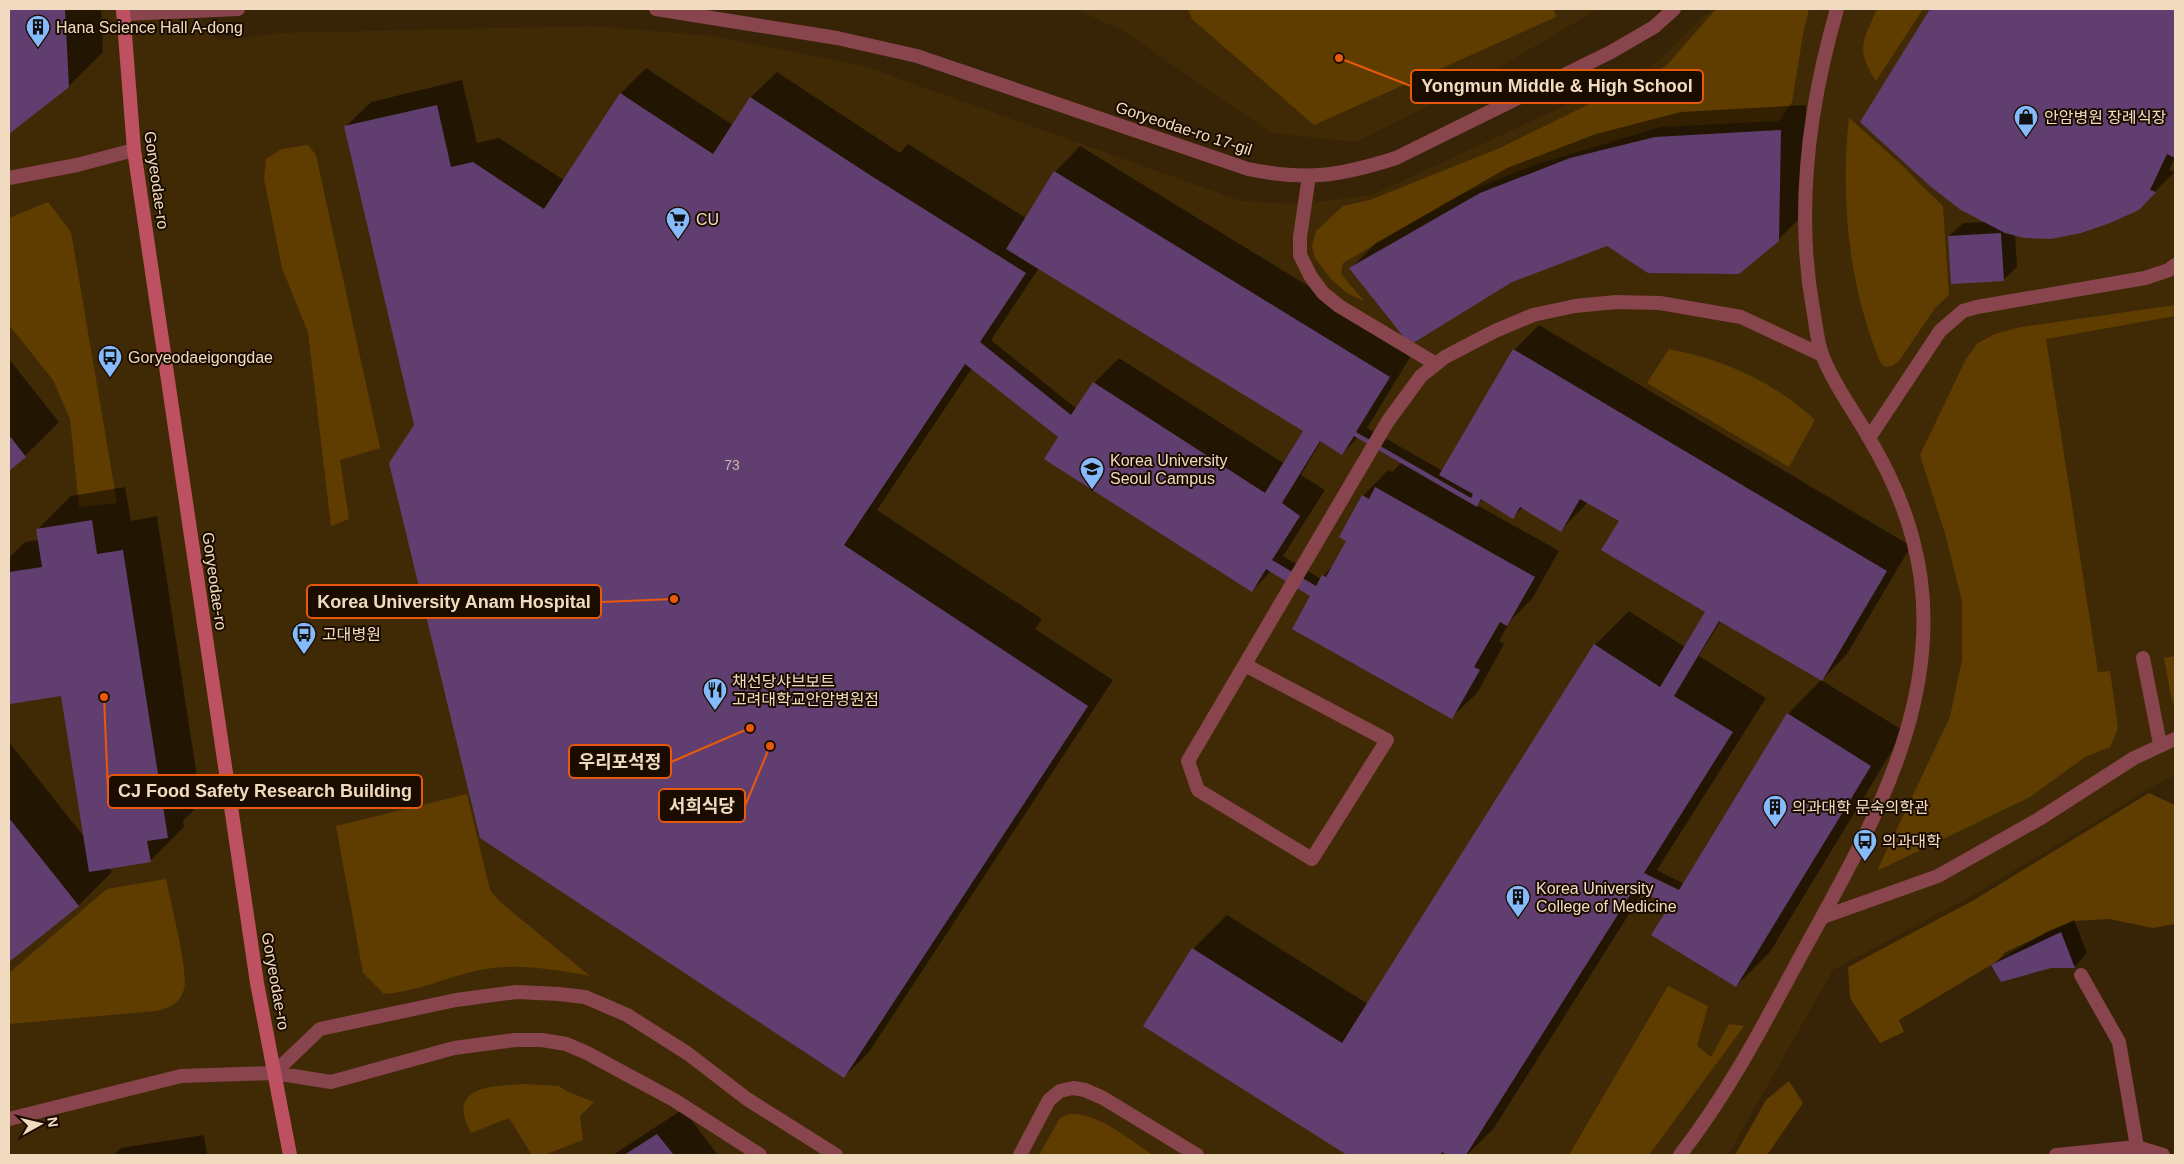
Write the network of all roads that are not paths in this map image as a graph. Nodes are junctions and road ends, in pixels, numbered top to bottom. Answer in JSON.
{"nodes":[{"id":1,"x":238,"y":9,"type":"edge"},
{"id":2,"x":656,"y":9,"type":"edge"},
{"id":3,"x":1674,"y":9,"type":"edge"},
{"id":4,"x":1836,"y":9,"type":"edge"},
{"id":5,"x":123,"y":11,"type":"edge"},
{"id":6,"x":134,"y":150,"type":"junction"},
{"id":7,"x":1309,"y":176,"type":"junction"},
{"id":8,"x":9,"y":178,"type":"edge"},
{"id":9,"x":2175,"y":265,"type":"edge"},
{"id":10,"x":1822,"y":355,"type":"junction"},
{"id":11,"x":1436,"y":364,"type":"junction"},
{"id":12,"x":1869,"y":438,"type":"junction"},
{"id":13,"x":2143,"y":658,"type":"dead end"},
{"id":14,"x":1245,"y":665,"type":"junction"},
{"id":15,"x":2175,"y":739,"type":"edge"},
{"id":16,"x":2160,"y":744,"type":"junction"},
{"id":17,"x":1823,"y":917,"type":"junction"},
{"id":18,"x":2081,"y":976,"type":"dead end"},
{"id":19,"x":274,"y":1073,"type":"junction"},
{"id":20,"x":9,"y":1119,"type":"edge"},
{"id":21,"x":2137,"y":1147,"type":"junction"},
{"id":22,"x":290,"y":1155,"type":"edge"},
{"id":23,"x":760,"y":1155,"type":"edge"},
{"id":24,"x":836,"y":1155,"type":"edge"},
{"id":25,"x":1020,"y":1155,"type":"edge"},
{"id":26,"x":1197,"y":1155,"type":"edge"},
{"id":27,"x":1680,"y":1155,"type":"edge"},
{"id":28,"x":2056,"y":1155,"type":"edge"},
{"id":29,"x":2163,"y":1155,"type":"edge"}],
"edges":[{"from":1,"to":5,"type":"street"},
{"from":2,"to":7,"type":"street","name":"Goryeodae-ro 17-gil"},
{"from":3,"to":7,"type":"street","name":"Goryeodae-ro 17-gil"},
{"from":4,"to":10,"type":"street"},
{"from":5,"to":6,"type":"main road","name":"Goryeodae-ro"},
{"from":6,"to":8,"type":"street"},
{"from":6,"to":19,"type":"main road","name":"Goryeodae-ro"},
{"from":7,"to":11,"type":"street"},
{"from":9,"to":12,"type":"street"},
{"from":10,"to":11,"type":"street"},
{"from":10,"to":12,"type":"street"},
{"from":11,"to":14,"type":"street"},
{"from":12,"to":17,"type":"street"},
{"from":13,"to":16,"type":"street"},
{"from":14,"to":14,"type":"street"},
{"from":15,"to":16,"type":"street"},
{"from":16,"to":17,"type":"street"},
{"from":17,"to":27,"type":"street"},
{"from":18,"to":21,"type":"street"},
{"from":19,"to":20,"type":"street"},
{"from":19,"to":22,"type":"main road","name":"Goryeodae-ro"},
{"from":19,"to":23,"type":"street"},
{"from":19,"to":24,"type":"street"},
{"from":21,"to":28,"type":"street"},
{"from":21,"to":29,"type":"street"},
{"from":25,"to":26,"type":"street"}]}
